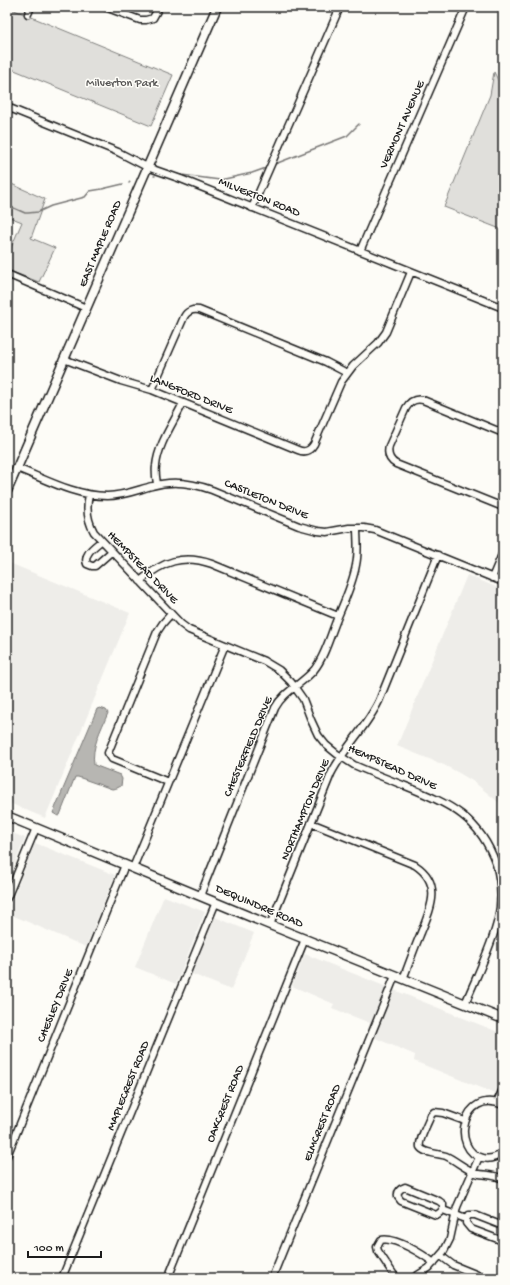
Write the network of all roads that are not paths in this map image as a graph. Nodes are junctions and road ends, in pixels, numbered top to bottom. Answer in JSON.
{"nodes":[{"id":1,"x":31,"y":7,"type":"edge"},
{"id":2,"x":105,"y":7,"type":"edge"},
{"id":3,"x":159,"y":7,"type":"edge"},
{"id":4,"x":217,"y":7,"type":"edge"},
{"id":5,"x":340,"y":7,"type":"edge"},
{"id":6,"x":466,"y":7,"type":"edge"},
{"id":7,"x":28,"y":14,"type":"dead end"},
{"id":8,"x":7,"y":107,"type":"edge"},
{"id":9,"x":147,"y":167,"type":"junction"},
{"id":10,"x":252,"y":208,"type":"junction"},
{"id":11,"x":360,"y":251,"type":"junction"},
{"id":12,"x":411,"y":272,"type":"junction"},
{"id":13,"x":7,"y":274,"type":"edge"},
{"id":14,"x":86,"y":308,"type":"junction"},
{"id":15,"x":503,"y":308,"type":"edge"},
{"id":16,"x":64,"y":359,"type":"junction"},
{"id":17,"x":346,"y":373,"type":"junction"},
{"id":18,"x":152,"y":390,"type":"junction"},
{"id":19,"x":183,"y":403,"type":"junction"},
{"id":20,"x":503,"y":433,"type":"edge"},
{"id":21,"x":17,"y":468,"type":"junction"},
{"id":22,"x":157,"y":484,"type":"junction"},
{"id":23,"x":7,"y":491,"type":"edge"},
{"id":24,"x":88,"y":495,"type":"junction"},
{"id":25,"x":503,"y":507,"type":"edge"},
{"id":26,"x":357,"y":528,"type":"junction"},
{"id":27,"x":101,"y":541,"type":"junction"},
{"id":28,"x":111,"y":552,"type":"junction"},
{"id":29,"x":503,"y":552,"type":"edge"},
{"id":30,"x":438,"y":555,"type":"junction"},
{"id":31,"x":492,"y":578,"type":"junction"},
{"id":32,"x":140,"y":581,"type":"junction"},
{"id":33,"x":503,"y":582,"type":"edge"},
{"id":34,"x":171,"y":614,"type":"junction"},
{"id":35,"x":338,"y":616,"type":"junction"},
{"id":36,"x":225,"y":645,"type":"junction"},
{"id":37,"x":295,"y":687,"type":"junction"},
{"id":38,"x":341,"y":758,"type":"junction"},
{"id":39,"x":168,"y":782,"type":"junction"},
{"id":40,"x":7,"y":816,"type":"edge"},
{"id":41,"x":311,"y":823,"type":"junction"},
{"id":42,"x":36,"y":828,"type":"junction"},
{"id":43,"x":129,"y":866,"type":"junction"},
{"id":44,"x":501,"y":879,"type":"edge"},
{"id":45,"x":200,"y":896,"type":"junction"},
{"id":46,"x":7,"y":898,"type":"edge"},
{"id":47,"x":216,"y":902,"type":"junction"},
{"id":48,"x":270,"y":925,"type":"junction"},
{"id":49,"x":305,"y":939,"type":"junction"},
{"id":50,"x":399,"y":977,"type":"junction"},
{"id":51,"x":465,"y":1004,"type":"junction"},
{"id":52,"x":503,"y":1019,"type":"edge"},
{"id":53,"x":503,"y":1089,"type":"edge"},
{"id":54,"x":501,"y":1104,"type":"edge"},
{"id":55,"x":465,"y":1121,"type":"junction"},
{"id":56,"x":503,"y":1153,"type":"edge"},
{"id":57,"x":7,"y":1156,"type":"edge"},
{"id":58,"x":479,"y":1157,"type":"junction"},
{"id":59,"x":473,"y":1171,"type":"junction"},
{"id":60,"x":503,"y":1179,"type":"edge"},
{"id":61,"x":443,"y":1210,"type":"junction"},
{"id":62,"x":455,"y":1215,"type":"junction"},
{"id":63,"x":466,"y":1219,"type":"junction"},
{"id":64,"x":503,"y":1226,"type":"edge"},
{"id":65,"x":503,"y":1241,"type":"edge"},
{"id":66,"x":441,"y":1256,"type":"junction"},
{"id":67,"x":434,"y":1263,"type":"junction"},
{"id":68,"x":62,"y":1278,"type":"edge"},
{"id":69,"x":168,"y":1278,"type":"edge"},
{"id":70,"x":272,"y":1278,"type":"edge"},
{"id":71,"x":396,"y":1278,"type":"edge"},
{"id":72,"x":413,"y":1278,"type":"edge"},
{"id":73,"x":485,"y":1278,"type":"edge"}],
"edges":[{"from":1,"to":7,"type":"street"},
{"from":2,"to":3,"type":"street"},
{"from":4,"to":9,"type":"main road","name":"EAST MAPLE ROAD"},
{"from":5,"to":10,"type":"street"},
{"from":6,"to":11,"type":"street","name":"VERMONT AVENUE"},
{"from":8,"to":9,"type":"street","name":"MILVERTON ROAD"},
{"from":9,"to":10,"type":"street","name":"MILVERTON ROAD"},
{"from":9,"to":14,"type":"main road","name":"EAST MAPLE ROAD"},
{"from":10,"to":11,"type":"street","name":"MILVERTON ROAD"},
{"from":11,"to":12,"type":"street","name":"MILVERTON ROAD"},
{"from":12,"to":15,"type":"street","name":"MILVERTON ROAD"},
{"from":12,"to":17,"type":"street"},
{"from":13,"to":14,"type":"street"},
{"from":14,"to":16,"type":"main road","name":"EAST MAPLE ROAD"},
{"from":16,"to":18,"type":"street","name":"LANGFORD DRIVE"},
{"from":16,"to":21,"type":"main road","name":"EAST MAPLE ROAD"},
{"from":17,"to":18,"type":"street"},
{"from":17,"to":19,"type":"street","name":"LANGFORD DRIVE"},
{"from":18,"to":19,"type":"street","name":"LANGFORD DRIVE"},
{"from":19,"to":22,"type":"street"},
{"from":20,"to":25,"type":"street"},
{"from":21,"to":23,"type":"main road","name":"EAST MAPLE ROAD"},
{"from":21,"to":24,"type":"street","name":"CASTLETON DRIVE"},
{"from":22,"to":24,"type":"street","name":"CASTLETON DRIVE"},
{"from":22,"to":26,"type":"street","name":"CASTLETON DRIVE"},
{"from":24,"to":27,"type":"street","name":"HEMPSTEAD DRIVE"},
{"from":26,"to":30,"type":"street","name":"CASTLETON DRIVE"},
{"from":26,"to":35,"type":"street","name":"CHESTERFIELD DRIVE"},
{"from":27,"to":28,"type":"street","name":"HEMPSTEAD DRIVE"},
{"from":27,"to":28,"type":"street"},
{"from":28,"to":32,"type":"street","name":"HEMPSTEAD DRIVE"},
{"from":29,"to":31,"type":"street"},
{"from":30,"to":31,"type":"street","name":"CASTLETON DRIVE"},
{"from":30,"to":38,"type":"street","name":"NORTHAMPTON DRIVE"},
{"from":31,"to":33,"type":"street","name":"CASTLETON DRIVE"},
{"from":32,"to":34,"type":"street","name":"HEMPSTEAD DRIVE"},
{"from":32,"to":35,"type":"street"},
{"from":34,"to":36,"type":"street","name":"HEMPSTEAD DRIVE"},
{"from":34,"to":39,"type":"street"},
{"from":35,"to":37,"type":"street","name":"CHESTERFIELD DRIVE"},
{"from":36,"to":37,"type":"street","name":"HEMPSTEAD DRIVE"},
{"from":36,"to":39,"type":"street","name":"CHESLEY DRIVE"},
{"from":37,"to":38,"type":"street","name":"HEMPSTEAD DRIVE"},
{"from":37,"to":45,"type":"street","name":"CHESTERFIELD DRIVE"},
{"from":38,"to":41,"type":"street","name":"NORTHAMPTON DRIVE"},
{"from":38,"to":44,"type":"street","name":"HEMPSTEAD DRIVE"},
{"from":39,"to":43,"type":"street","name":"CHESLEY DRIVE"},
{"from":40,"to":42,"type":"main road","name":"DEQUINDRE ROAD"},
{"from":41,"to":48,"type":"street","name":"NORTHAMPTON DRIVE"},
{"from":41,"to":50,"type":"street","name":"ELMCREST ROAD"},
{"from":42,"to":43,"type":"main road","name":"DEQUINDRE ROAD"},
{"from":42,"to":46,"type":"street"},
{"from":43,"to":45,"type":"main road","name":"DEQUINDRE ROAD"},
{"from":43,"to":57,"type":"street","name":"CHESLEY DRIVE"},
{"from":44,"to":51,"type":"street","name":"HEMPSTEAD DRIVE"},
{"from":45,"to":47,"type":"main road","name":"DEQUINDRE ROAD"},
{"from":47,"to":48,"type":"main road","name":"DEQUINDRE ROAD"},
{"from":47,"to":68,"type":"street","name":"MAPLECREST ROAD"},
{"from":48,"to":49,"type":"main road","name":"DEQUINDRE ROAD"},
{"from":49,"to":50,"type":"main road","name":"DEQUINDRE ROAD"},
{"from":49,"to":69,"type":"street","name":"OAKCREST ROAD"},
{"from":50,"to":51,"type":"main road","name":"DEQUINDRE ROAD"},
{"from":50,"to":70,"type":"street","name":"ELMCREST ROAD"},
{"from":51,"to":52,"type":"main road","name":"DEQUINDRE ROAD"},
{"from":53,"to":54,"type":"street"},
{"from":54,"to":55,"type":"street"},
{"from":55,"to":58,"type":"street"},
{"from":55,"to":59,"type":"street"},
{"from":56,"to":58,"type":"street"},
{"from":58,"to":59,"type":"street"},
{"from":59,"to":60,"type":"street"},
{"from":59,"to":62,"type":"street"},
{"from":61,"to":61,"type":"street"},
{"from":61,"to":62,"type":"street"},
{"from":62,"to":63,"type":"street"},
{"from":62,"to":66,"type":"street"},
{"from":63,"to":64,"type":"street"},
{"from":63,"to":65,"type":"street"},
{"from":66,"to":67,"type":"street"},
{"from":66,"to":73,"type":"street"},
{"from":67,"to":71,"type":"street"},
{"from":67,"to":72,"type":"street"}]}
